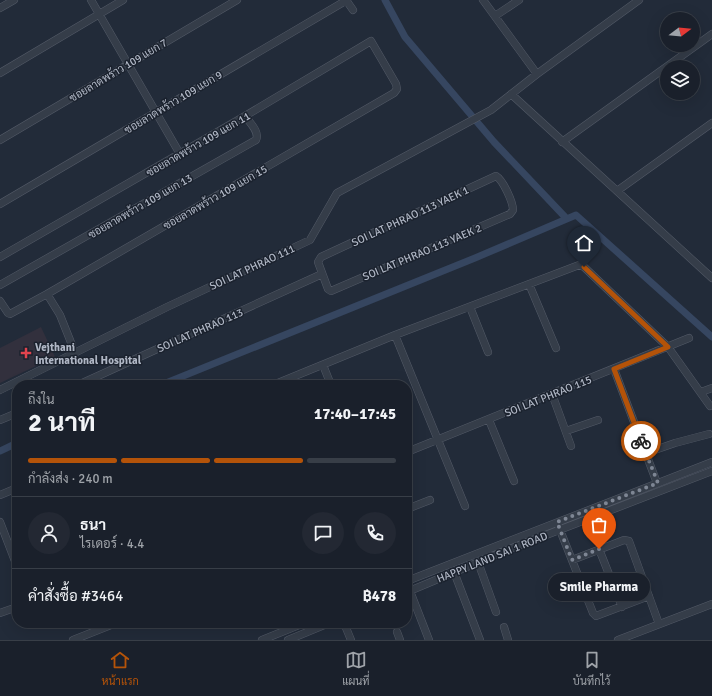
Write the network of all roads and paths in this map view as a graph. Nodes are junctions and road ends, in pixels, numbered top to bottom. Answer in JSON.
{"nodes":[{"id":1,"x":14,"y":0,"type":"edge"},
{"id":2,"x":91,"y":0,"type":"edge"},
{"id":3,"x":123,"y":0,"type":"edge"},
{"id":4,"x":237,"y":0,"type":"edge"},
{"id":5,"x":346,"y":0,"type":"edge"},
{"id":6,"x":483,"y":0,"type":"edge"},
{"id":7,"x":519,"y":0,"type":"edge"},
{"id":8,"x":639,"y":0,"type":"edge"},
{"id":9,"x":0,"y":8,"type":"edge"},
{"id":10,"x":353,"y":10,"type":"dead end"},
{"id":11,"x":99,"y":14,"type":"junction"},
{"id":12,"x":495,"y":16,"type":"junction"},
{"id":13,"x":712,"y":34,"type":"edge"},
{"id":14,"x":127,"y":65,"type":"junction"},
{"id":15,"x":385,"y":65,"type":"joint"},
{"id":16,"x":0,"y":73,"type":"edge"},
{"id":17,"x":537,"y":74,"type":"junction"},
{"id":18,"x":511,"y":94,"type":"junction"},
{"id":19,"x":156,"y":112,"type":"junction"},
{"id":20,"x":246,"y":116,"type":"junction"},
{"id":21,"x":712,"y":123,"type":"edge"},
{"id":22,"x":0,"y":140,"type":"edge"},
{"id":23,"x":562,"y":142,"type":"junction"},
{"id":24,"x":180,"y":154,"type":"junction"},
{"id":25,"x":617,"y":191,"type":"junction"},
{"id":26,"x":508,"y":194,"type":"joint"},
{"id":27,"x":0,"y":204,"type":"edge"},
{"id":28,"x":0,"y":257,"type":"edge"},
{"id":29,"x":322,"y":274,"type":"junction"},
{"id":30,"x":712,"y":278,"type":"edge"},
{"id":31,"x":529,"y":284,"type":"junction"},
{"id":32,"x":0,"y":285,"type":"edge"},
{"id":33,"x":47,"y":294,"type":"junction"},
{"id":34,"x":0,"y":301,"type":"edge"},
{"id":35,"x":470,"y":307,"type":"junction"},
{"id":36,"x":395,"y":335,"type":"junction"},
{"id":37,"x":688,"y":338,"type":"dead end"},
{"id":38,"x":72,"y":345,"type":"dead end"},
{"id":39,"x":668,"y":347,"type":"junction"},
{"id":40,"x":556,"y":348,"type":"dead end"},
{"id":41,"x":488,"y":352,"type":"dead end"},
{"id":42,"x":323,"y":365,"type":"junction"},
{"id":43,"x":614,"y":369,"type":"junction"},
{"id":44,"x":21,"y":380,"type":"edge"},
{"id":45,"x":89,"y":380,"type":"edge"},
{"id":46,"x":285,"y":380,"type":"edge"},
{"id":47,"x":329,"y":380,"type":"edge"},
{"id":48,"x":12,"y":384,"type":"edge"},
{"id":49,"x":712,"y":388,"type":"edge"},
{"id":50,"x":0,"y":390,"type":"edge"},
{"id":51,"x":701,"y":392,"type":"junction"},
{"id":52,"x":552,"y":394,"type":"junction"},
{"id":53,"x":710,"y":406,"type":"dead end"},
{"id":54,"x":12,"y":415,"type":"edge"},
{"id":55,"x":0,"y":420,"type":"edge"},
{"id":56,"x":489,"y":420,"type":"junction"},
{"id":57,"x":598,"y":420,"type":"dead end"},
{"id":58,"x":566,"y":431,"type":"junction"},
{"id":59,"x":709,"y":434,"type":"dead end"},
{"id":60,"x":437,"y":439,"type":"junction"},
{"id":61,"x":572,"y":446,"type":"dead end"},
{"id":62,"x":412,"y":450,"type":"edge"},
{"id":63,"x":646,"y":453,"type":"junction"},
{"id":64,"x":712,"y":462,"type":"edge"},
{"id":65,"x":712,"y":470,"type":"edge"},
{"id":66,"x":514,"y":481,"type":"dead end"},
{"id":67,"x":658,"y":483,"type":"junction"},
{"id":68,"x":12,"y":490,"type":"edge"},
{"id":69,"x":0,"y":495,"type":"edge"},
{"id":70,"x":430,"y":500,"type":"dead end"},
{"id":71,"x":465,"y":506,"type":"dead end"},
{"id":72,"x":412,"y":507,"type":"edge"},
{"id":73,"x":588,"y":510,"type":"junction"},
{"id":74,"x":591,"y":518,"type":"junction"},
{"id":75,"x":0,"y":522,"type":"edge"},
{"id":76,"x":557,"y":522,"type":"junction"},
{"id":77,"x":560,"y":530,"type":"junction"},
{"id":78,"x":599,"y":549,"type":"junction"},
{"id":79,"x":12,"y":553,"type":"edge"},
{"id":80,"x":572,"y":560,"type":"junction"},
{"id":81,"x":478,"y":562,"type":"junction"},
{"id":82,"x":454,"y":572,"type":"junction"},
{"id":83,"x":412,"y":585,"type":"edge"},
{"id":84,"x":412,"y":586,"type":"edge"},
{"id":85,"x":649,"y":596,"type":"junction"},
{"id":86,"x":412,"y":597,"type":"edge"},
{"id":87,"x":712,"y":604,"type":"edge"},
{"id":88,"x":622,"y":607,"type":"junction"},
{"id":89,"x":12,"y":609,"type":"edge"},
{"id":90,"x":496,"y":612,"type":"dead end"},
{"id":91,"x":0,"y":613,"type":"edge"},
{"id":92,"x":660,"y":624,"type":"junction"},
{"id":93,"x":504,"y":627,"type":"dead end"},
{"id":94,"x":103,"y":628,"type":"edge"},
{"id":95,"x":292,"y":628,"type":"edge"},
{"id":96,"x":320,"y":628,"type":"edge"},
{"id":97,"x":346,"y":628,"type":"edge"},
{"id":98,"x":397,"y":632,"type":"dead end"},
{"id":99,"x":305,"y":637,"type":"edge"},
{"id":100,"x":73,"y":640,"type":"edge"},
{"id":101,"x":262,"y":640,"type":"edge"},
{"id":102,"x":288,"y":640,"type":"edge"},
{"id":103,"x":351,"y":640,"type":"edge"},
{"id":104,"x":400,"y":640,"type":"edge"},
{"id":105,"x":430,"y":640,"type":"edge"},
{"id":106,"x":480,"y":640,"type":"edge"},
{"id":107,"x":508,"y":640,"type":"edge"},
{"id":108,"x":618,"y":640,"type":"edge"}],
"edges":[{"from":1,"to":9,"type":"street"},
{"from":2,"to":11,"type":"street"},
{"from":3,"to":11,"type":"street"},
{"from":4,"to":14,"type":"street","name":"ซอยลาดพร้าว 109 แยก 7"},
{"from":5,"to":10,"type":"street"},
{"from":5,"to":19,"type":"street","name":"ซอยลาดพร้าว 109 แยก 9"},
{"from":6,"to":12,"type":"street"},
{"from":7,"to":12,"type":"street"},
{"from":8,"to":17,"type":"street","name":"SOI LAT PHRAO 111"},
{"from":11,"to":14,"type":"street"},
{"from":11,"to":16,"type":"street"},
{"from":12,"to":17,"type":"street"},
{"from":13,"to":23,"type":"street"},
{"from":14,"to":19,"type":"street"},
{"from":14,"to":22,"type":"street","name":"ซอยลาดพร้าว 109 แยก 7"},
{"from":15,"to":20,"type":"street","name":"ซอยลาดพร้าว 109 แยก 11"},
{"from":15,"to":33,"type":"street","name":"ซอยลาดพร้าว 109 แยก 15"},
{"from":17,"to":18,"type":"street","name":"SOI LAT PHRAO 111"},
{"from":18,"to":23,"type":"street"},
{"from":18,"to":44,"type":"street","name":"SOI LAT PHRAO 111"},
{"from":19,"to":24,"type":"street"},
{"from":19,"to":27,"type":"street","name":"ซอยลาดพร้าว 109 แยก 9"},
{"from":20,"to":24,"type":"street","name":"ซอยลาดพร้าว 109 แยก 11"},
{"from":20,"to":32,"type":"street","name":"ซอยลาดพร้าว 109 แยก 13"},
{"from":21,"to":25,"type":"street"},
{"from":23,"to":25,"type":"street"},
{"from":24,"to":28,"type":"street","name":"ซอยลาดพร้าว 109 แยก 11"},
{"from":25,"to":30,"type":"street"},
{"from":26,"to":29,"type":"street","name":"SOI LAT PHRAO 113 YAEK 1"},
{"from":26,"to":29,"type":"street","name":"SOI LAT PHRAO 113 YAEK 2"},
{"from":29,"to":45,"type":"street","name":"SOI LAT PHRAO 113"},
{"from":31,"to":35,"type":"street"},
{"from":31,"to":39,"type":"street"},
{"from":31,"to":40,"type":"street"},
{"from":33,"to":34,"type":"street","name":"ซอยลาดพร้าว 109 แยก 15"},
{"from":33,"to":38,"type":"street"},
{"from":35,"to":36,"type":"street"},
{"from":35,"to":41,"type":"street"},
{"from":36,"to":42,"type":"street"},
{"from":36,"to":60,"type":"street"},
{"from":37,"to":39,"type":"street","name":"SOI LAT PHRAO 115"},
{"from":39,"to":43,"type":"street","name":"SOI LAT PHRAO 115"},
{"from":39,"to":51,"type":"street"},
{"from":42,"to":46,"type":"street"},
{"from":42,"to":47,"type":"street"},
{"from":43,"to":52,"type":"street","name":"SOI LAT PHRAO 115"},
{"from":43,"to":63,"type":"street"},
{"from":48,"to":50,"type":"street","name":"SOI LAT PHRAO 111"},
{"from":49,"to":51,"type":"street"},
{"from":51,"to":53,"type":"street"},
{"from":52,"to":56,"type":"street","name":"SOI LAT PHRAO 115"},
{"from":52,"to":58,"type":"street"},
{"from":54,"to":55,"type":"street"},
{"from":56,"to":60,"type":"street","name":"SOI LAT PHRAO 115"},
{"from":56,"to":66,"type":"street"},
{"from":57,"to":58,"type":"street"},
{"from":58,"to":61,"type":"street"},
{"from":59,"to":63,"type":"street"},
{"from":60,"to":62,"type":"street","name":"SOI LAT PHRAO 115"},
{"from":60,"to":71,"type":"street"},
{"from":63,"to":67,"type":"street"},
{"from":64,"to":67,"type":"street","name":"HAPPY LAND SAI 1 ROAD"},
{"from":65,"to":74,"type":"street","name":"HAPPY LAND SAI 1 ROAD"},
{"from":67,"to":73,"type":"street","name":"HAPPY LAND SAI 1 ROAD"},
{"from":68,"to":69,"type":"street"},
{"from":70,"to":72,"type":"street"},
{"from":73,"to":74,"type":"street"},
{"from":73,"to":76,"type":"street","name":"HAPPY LAND SAI 1 ROAD"},
{"from":74,"to":77,"type":"street","name":"HAPPY LAND SAI 1 ROAD"},
{"from":75,"to":79,"type":"street"},
{"from":76,"to":77,"type":"street"},
{"from":76,"to":83,"type":"street","name":"HAPPY LAND SAI 1 ROAD"},
{"from":77,"to":80,"type":"street"},
{"from":77,"to":81,"type":"street","name":"HAPPY LAND SAI 1 ROAD"},
{"from":78,"to":80,"type":"street"},
{"from":78,"to":85,"type":"street"},
{"from":78,"to":88,"type":"street"},
{"from":80,"to":88,"type":"street"},
{"from":81,"to":82,"type":"street","name":"HAPPY LAND SAI 1 ROAD"},
{"from":81,"to":90,"type":"street"},
{"from":82,"to":84,"type":"street","name":"HAPPY LAND SAI 1 ROAD"},
{"from":82,"to":106,"type":"street"},
{"from":85,"to":88,"type":"street"},
{"from":85,"to":92,"type":"street"},
{"from":86,"to":105,"type":"street"},
{"from":87,"to":92,"type":"street"},
{"from":89,"to":91,"type":"street"},
{"from":92,"to":108,"type":"street"},
{"from":93,"to":107,"type":"street"},
{"from":94,"to":100,"type":"street"},
{"from":95,"to":101,"type":"street"},
{"from":96,"to":99,"type":"street"},
{"from":97,"to":103,"type":"street"},
{"from":98,"to":104,"type":"street"},
{"from":99,"to":102,"type":"street"}]}
